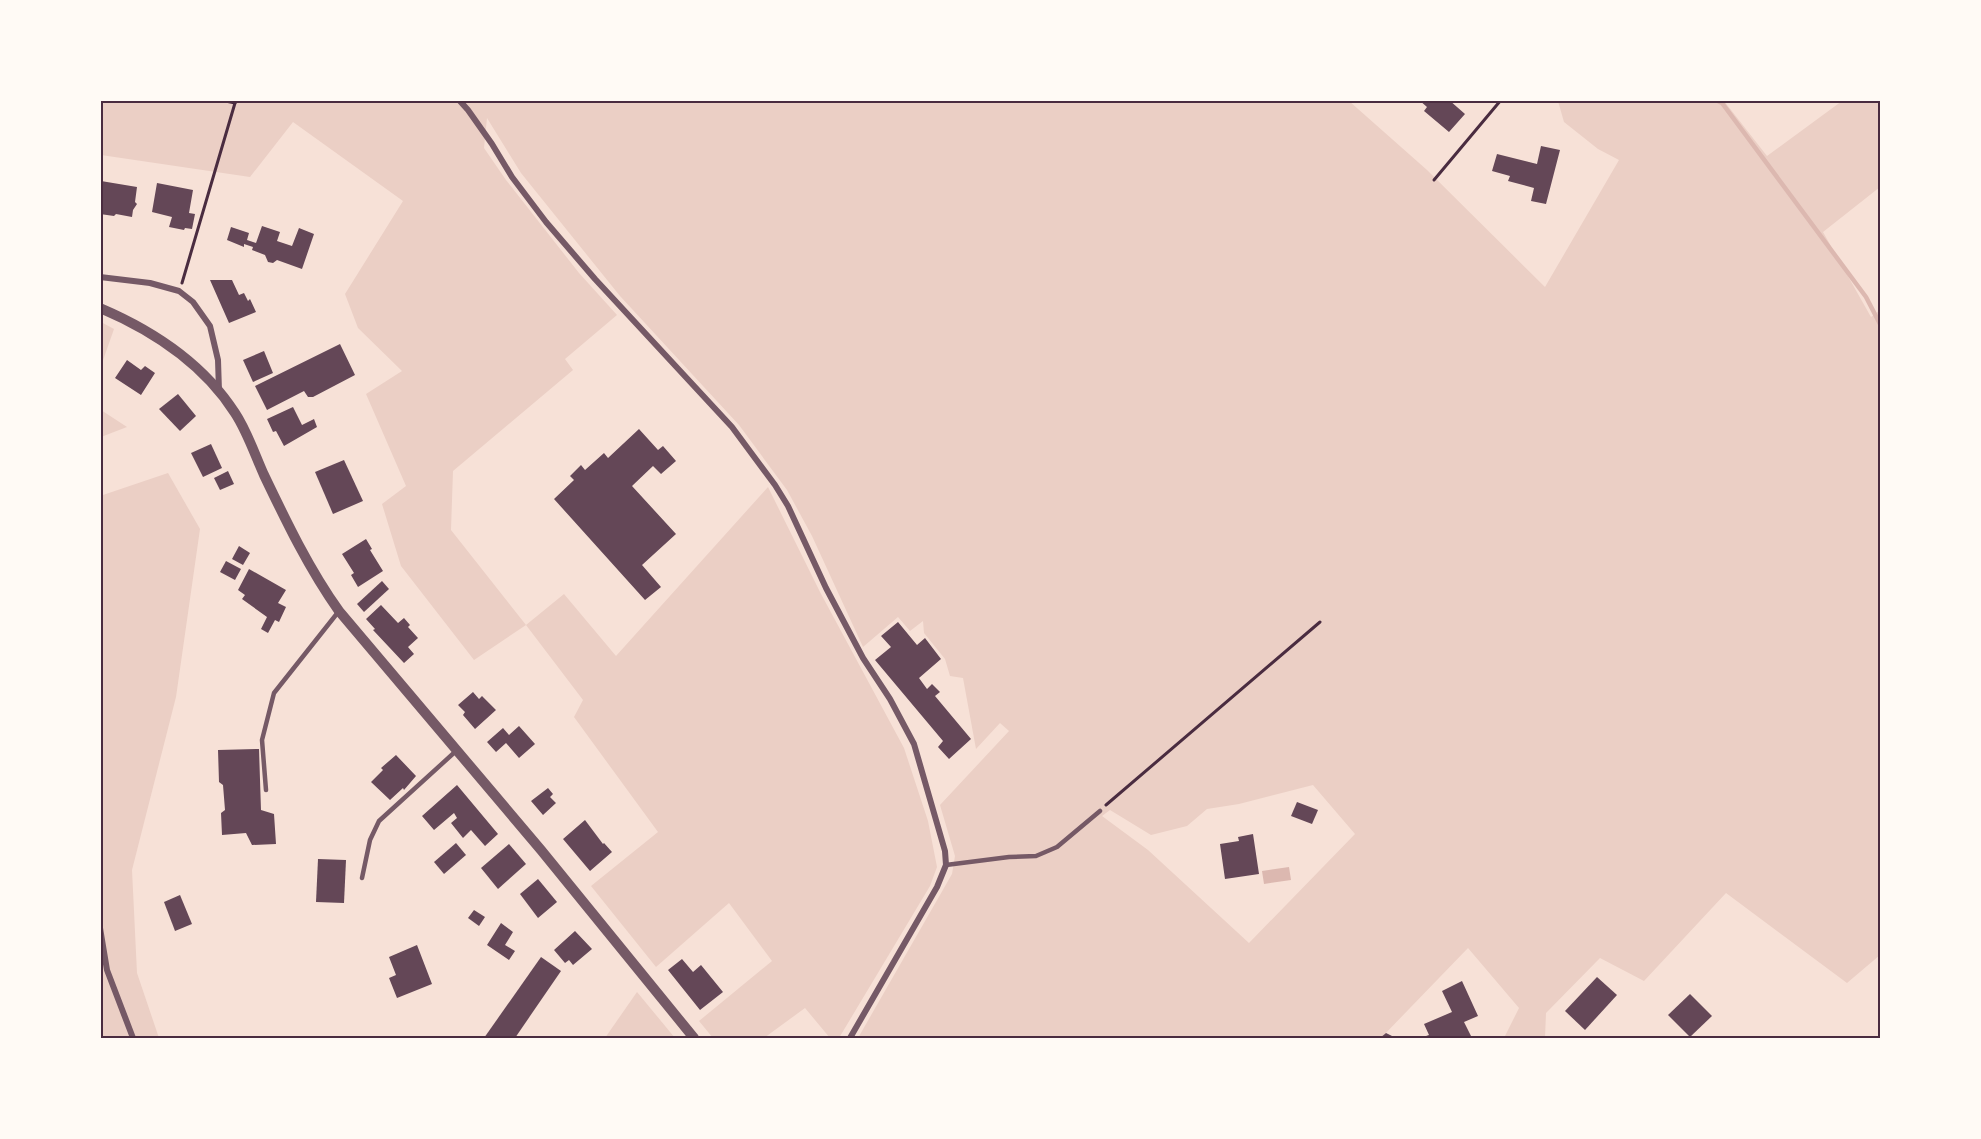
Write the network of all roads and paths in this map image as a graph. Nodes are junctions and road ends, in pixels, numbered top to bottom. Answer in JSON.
{"nodes":[{"id":1,"x":221,"y":100,"type":"edge"},
{"id":2,"x":459,"y":100,"type":"edge"},
{"id":3,"x":1501,"y":100,"type":"edge"},
{"id":4,"x":236,"y":102,"type":"edge"},
{"id":5,"x":1434,"y":180,"type":"dead end"},
{"id":6,"x":100,"y":277,"type":"edge"},
{"id":7,"x":179,"y":291,"type":"junction"},
{"id":8,"x":100,"y":308,"type":"edge"},
{"id":9,"x":219,"y":391,"type":"junction"},
{"id":10,"x":339,"y":611,"type":"junction"},
{"id":11,"x":1320,"y":622,"type":"dead end"},
{"id":12,"x":456,"y":751,"type":"junction"},
{"id":13,"x":266,"y":790,"type":"dead end"},
{"id":14,"x":1100,"y":811,"type":"joint"},
{"id":15,"x":946,"y":865,"type":"junction"},
{"id":16,"x":362,"y":878,"type":"dead end"},
{"id":17,"x":100,"y":928,"type":"edge"},
{"id":18,"x":133,"y":1038,"type":"edge"},
{"id":19,"x":694,"y":1038,"type":"edge"},
{"id":20,"x":850,"y":1038,"type":"edge"}],
"edges":[{"from":1,"to":4,"type":"path"},
{"from":2,"to":15,"type":"street"},
{"from":3,"to":5,"type":"path"},
{"from":4,"to":7,"type":"path"},
{"from":6,"to":7,"type":"street"},
{"from":7,"to":9,"type":"street"},
{"from":8,"to":9,"type":"street"},
{"from":9,"to":10,"type":"street"},
{"from":10,"to":12,"type":"street"},
{"from":10,"to":13,"type":"lane"},
{"from":11,"to":14,"type":"path"},
{"from":12,"to":16,"type":"lane"},
{"from":12,"to":19,"type":"street"},
{"from":14,"to":15,"type":"lane"},
{"from":15,"to":20,"type":"street"},
{"from":17,"to":18,"type":"street"}]}
